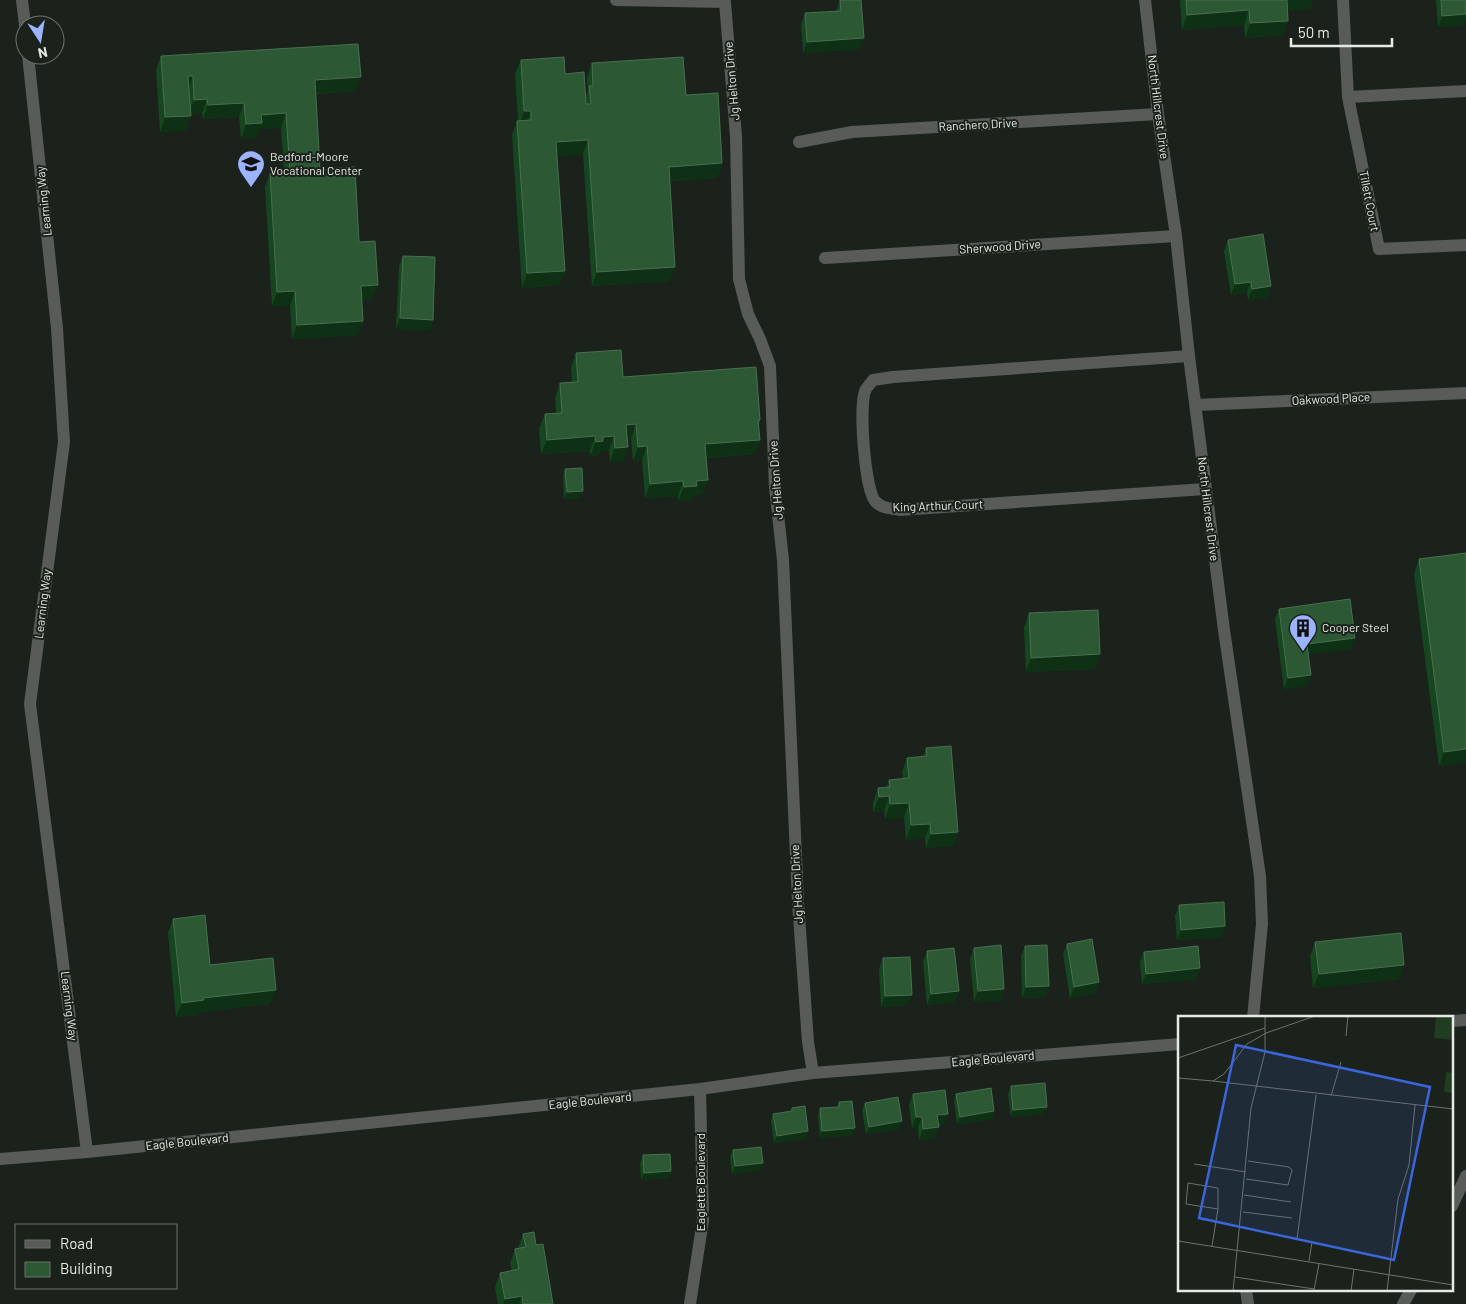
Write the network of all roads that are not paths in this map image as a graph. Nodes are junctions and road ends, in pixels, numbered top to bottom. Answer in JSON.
{"nodes":[{"id":1,"x":22,"y":0,"type":"edge"},
{"id":2,"x":616,"y":0,"type":"edge"},
{"id":3,"x":1145,"y":0,"type":"edge"},
{"id":4,"x":1343,"y":0,"type":"edge"},
{"id":5,"x":24,"y":15,"type":"edge"},
{"id":6,"x":29,"y":65,"type":"edge"},
{"id":7,"x":1466,"y":91,"type":"edge"},
{"id":8,"x":1348,"y":97,"type":"junction"},
{"id":9,"x":1158,"y":114,"type":"junction"},
{"id":10,"x":799,"y":142,"type":"dead end"},
{"id":11,"x":1176,"y":236,"type":"junction"},
{"id":12,"x":1466,"y":245,"type":"edge"},
{"id":13,"x":825,"y":258,"type":"dead end"},
{"id":14,"x":1189,"y":356,"type":"junction"},
{"id":15,"x":1466,"y":393,"type":"edge"},
{"id":16,"x":1196,"y":406,"type":"junction"},
{"id":17,"x":1206,"y":490,"type":"junction"},
{"id":18,"x":1253,"y":1016,"type":"edge"},
{"id":19,"x":1178,"y":1044,"type":"edge"},
{"id":20,"x":813,"y":1073,"type":"junction"},
{"id":21,"x":700,"y":1089,"type":"junction"},
{"id":22,"x":87,"y":1152,"type":"junction"},
{"id":23,"x":0,"y":1159,"type":"edge"},
{"id":24,"x":1466,"y":1176,"type":"edge"},
{"id":25,"x":1454,"y":1202,"type":"edge"},
{"id":26,"x":1410,"y":1292,"type":"edge"},
{"id":27,"x":690,"y":1304,"type":"edge"},
{"id":28,"x":1403,"y":1304,"type":"edge"}],
"edges":[{"from":1,"to":5,"type":"street"},
{"from":2,"to":20,"type":"street","name":"Jg Helton Drive"},
{"from":3,"to":9,"type":"street","name":"North Hillcrest Drive"},
{"from":4,"to":8,"type":"street","name":"Tillett Court"},
{"from":6,"to":22,"type":"street","name":"Learning Way"},
{"from":7,"to":8,"type":"street"},
{"from":8,"to":12,"type":"street","name":"Tillett Court"},
{"from":9,"to":10,"type":"street","name":"Ranchero Drive"},
{"from":9,"to":11,"type":"street","name":"North Hillcrest Drive"},
{"from":11,"to":13,"type":"street","name":"Sherwood Drive"},
{"from":11,"to":14,"type":"street","name":"North Hillcrest Drive"},
{"from":14,"to":16,"type":"street","name":"North Hillcrest Drive"},
{"from":14,"to":17,"type":"street","name":"King Arthur Court"},
{"from":15,"to":16,"type":"street","name":"Oakwood Place"},
{"from":16,"to":17,"type":"street","name":"North Hillcrest Drive"},
{"from":17,"to":18,"type":"street","name":"North Hillcrest Drive"},
{"from":19,"to":20,"type":"street","name":"Eagle Boulevard"},
{"from":20,"to":21,"type":"street","name":"Eagle Boulevard"},
{"from":21,"to":22,"type":"street","name":"Eagle Boulevard"},
{"from":21,"to":27,"type":"street","name":"Eaglette Boulevard"},
{"from":22,"to":23,"type":"street","name":"Eagle Boulevard"},
{"from":24,"to":25,"type":"street"},
{"from":26,"to":28,"type":"street"}]}
